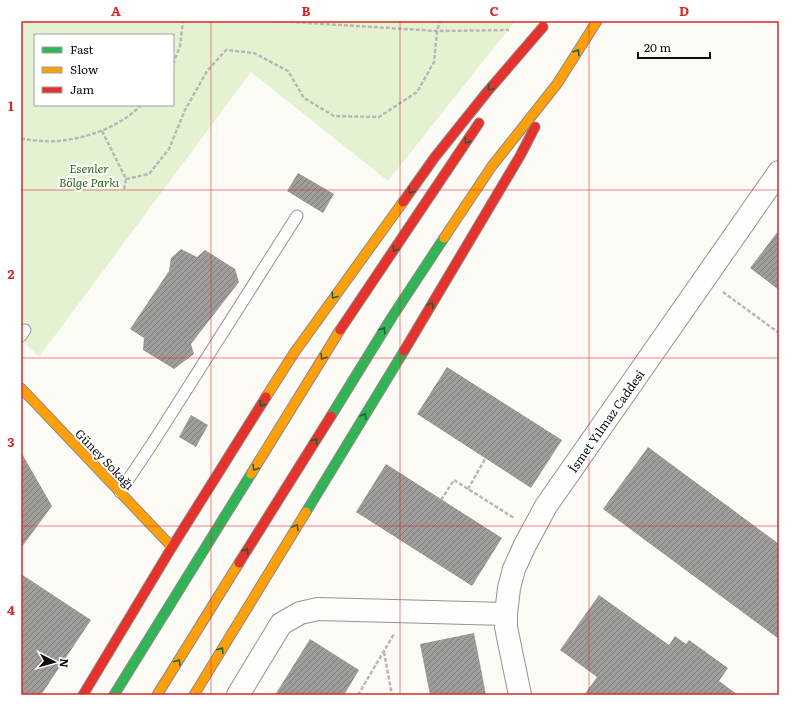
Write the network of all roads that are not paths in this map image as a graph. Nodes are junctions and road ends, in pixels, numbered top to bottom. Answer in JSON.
{"nodes":[{"id":1,"x":597,"y":21,"type":"edge"},
{"id":2,"x":545,"y":24,"type":"edge"},
{"id":3,"x":556,"y":84,"type":"junction"},
{"id":4,"x":503,"y":86,"type":"dead end"},
{"id":5,"x":485,"y":113,"type":"dead end"},
{"id":6,"x":779,"y":172,"type":"edge"},
{"id":7,"x":297,"y":216,"type":"dead end"},
{"id":8,"x":21,"y":388,"type":"edge"},
{"id":9,"x":120,"y":492,"type":"junction"},
{"id":10,"x":172,"y":546,"type":"junction"},
{"id":11,"x":506,"y":614,"type":"junction"},
{"id":12,"x":83,"y":695,"type":"edge"},
{"id":13,"x":114,"y":695,"type":"edge"},
{"id":14,"x":157,"y":695,"type":"edge"},
{"id":15,"x":194,"y":695,"type":"edge"},
{"id":16,"x":238,"y":695,"type":"edge"},
{"id":17,"x":520,"y":695,"type":"edge"}],
"edges":[{"from":3,"to":1,"type":"main road","one_way":true},
{"from":2,"to":4,"type":"main road"},
{"from":2,"to":10,"type":"main road","one_way":true},
{"from":14,"to":3,"type":"main road","one_way":true},
{"from":15,"to":3,"type":"main road","one_way":true},
{"from":5,"to":13,"type":"main road","one_way":true},
{"from":6,"to":11,"type":"street","name":"İsmet Yılmaz Caddesi"},
{"from":7,"to":9,"type":"lane"},
{"from":8,"to":9,"type":"main road","name":"Güney Sokağı"},
{"from":9,"to":10,"type":"main road","name":"Güney Sokağı"},
{"from":10,"to":12,"type":"main road"},
{"from":11,"to":16,"type":"street"},
{"from":11,"to":17,"type":"street","name":"İsmet Yılmaz Caddesi"}]}
